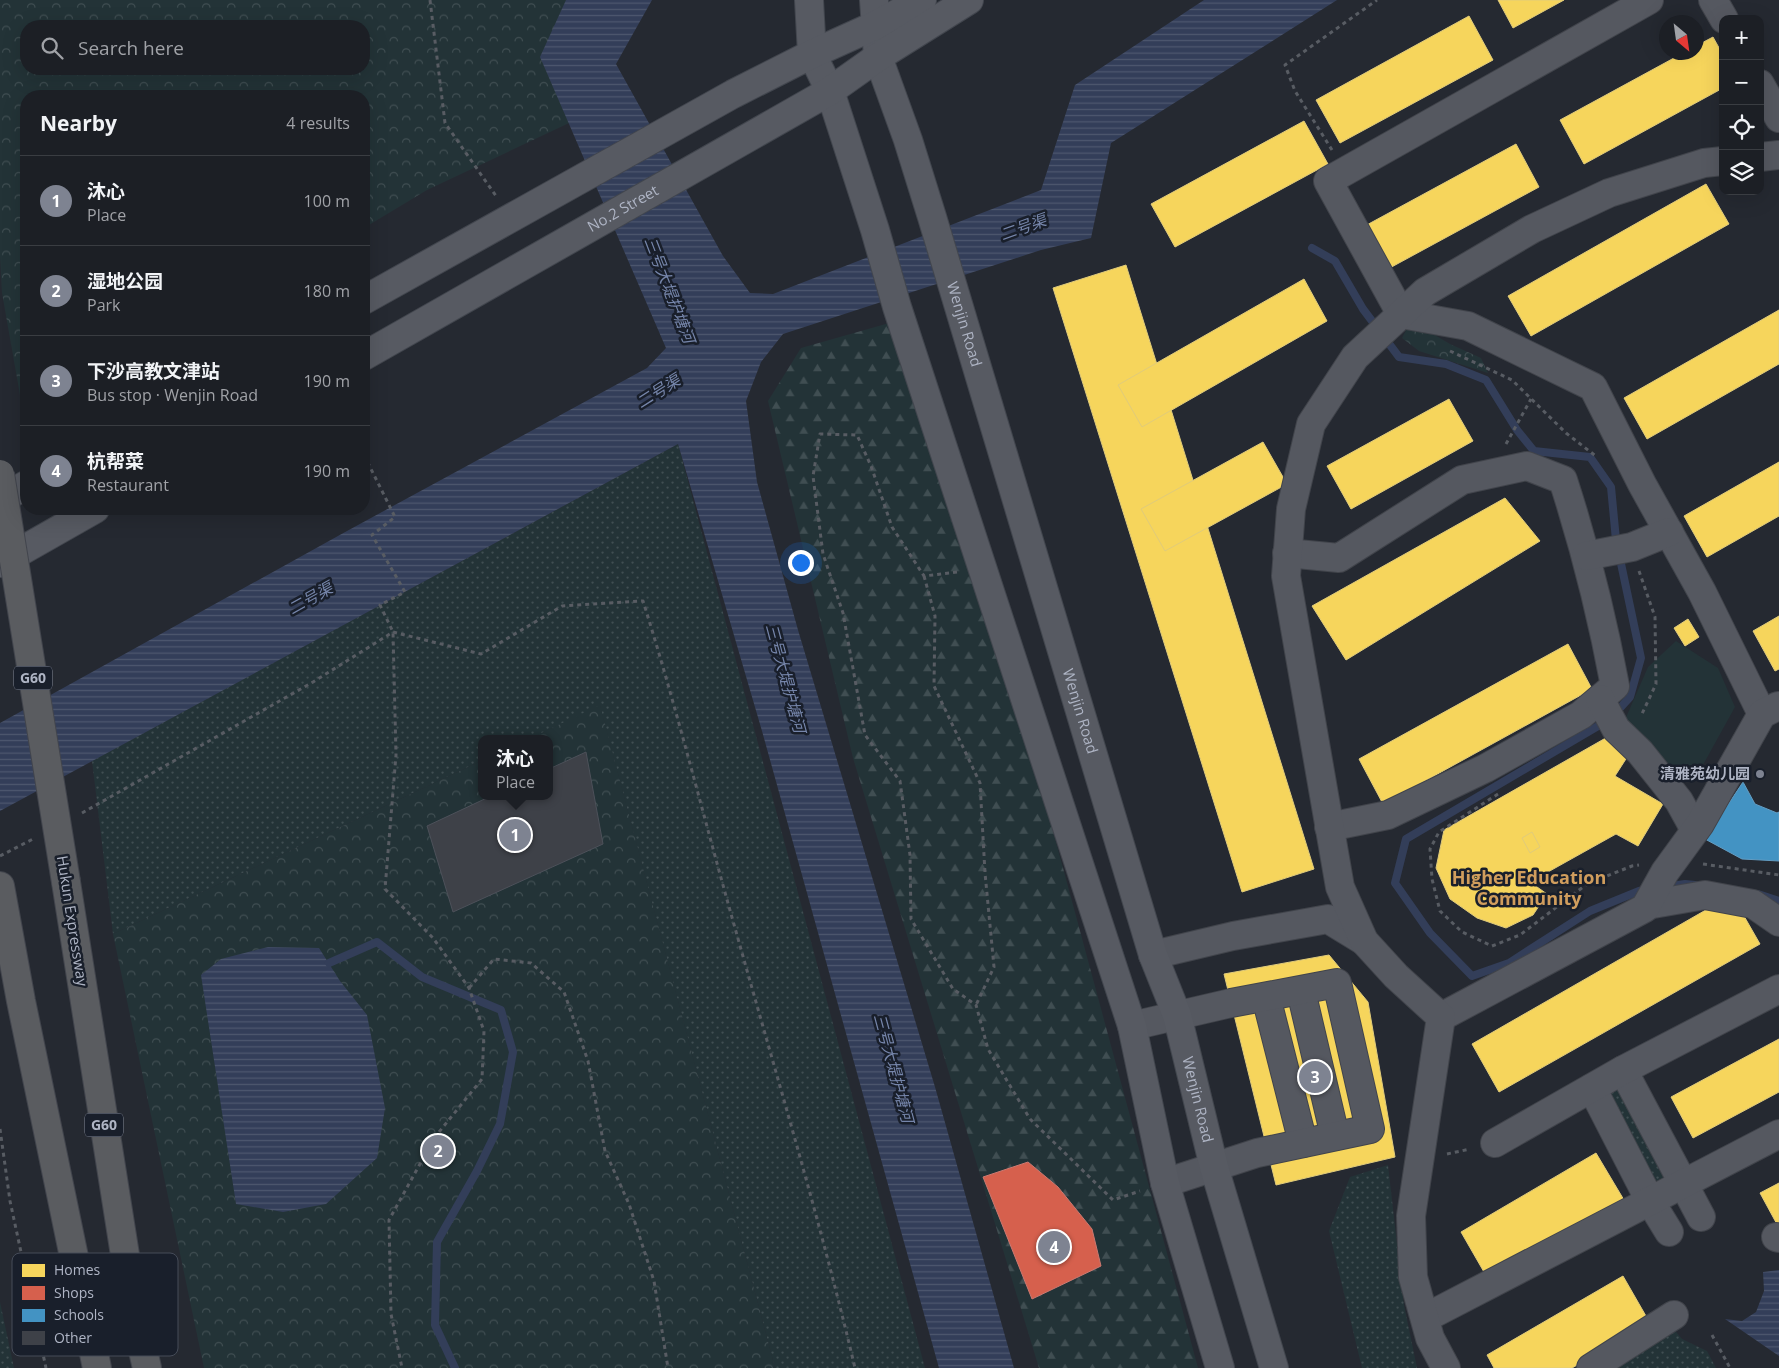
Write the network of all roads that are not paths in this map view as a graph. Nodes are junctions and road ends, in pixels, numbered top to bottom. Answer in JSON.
{"nodes":[{"id":1,"x":809,"y":0,"type":"edge"},
{"id":2,"x":922,"y":0,"type":"edge"},
{"id":3,"x":969,"y":0,"type":"edge"},
{"id":4,"x":1649,"y":0,"type":"edge"},
{"id":5,"x":1714,"y":0,"type":"edge"},
{"id":6,"x":875,"y":12,"type":"edge"},
{"id":7,"x":1722,"y":15,"type":"edge"},
{"id":8,"x":812,"y":54,"type":"junction"},
{"id":9,"x":878,"y":57,"type":"junction"},
{"id":10,"x":830,"y":91,"type":"junction"},
{"id":11,"x":1764,"y":91,"type":"edge"},
{"id":12,"x":1779,"y":118,"type":"edge"},
{"id":13,"x":1779,"y":155,"type":"edge"},
{"id":14,"x":1764,"y":157,"type":"edge"},
{"id":15,"x":1719,"y":161,"type":"edge"},
{"id":16,"x":370,"y":297,"type":"edge"},
{"id":17,"x":1397,"y":317,"type":"junction"},
{"id":18,"x":370,"y":353,"type":"edge"},
{"id":19,"x":0,"y":474,"type":"edge"},
{"id":20,"x":20,"y":488,"type":"edge"},
{"id":21,"x":0,"y":500,"type":"edge"},
{"id":22,"x":84,"y":515,"type":"edge"},
{"id":23,"x":1669,"y":532,"type":"junction"},
{"id":24,"x":1287,"y":552,"type":"junction"},
{"id":25,"x":1594,"y":554,"type":"junction"},
{"id":26,"x":0,"y":563,"type":"edge"},
{"id":27,"x":1601,"y":701,"type":"junction"},
{"id":28,"x":1771,"y":710,"type":"edge"},
{"id":29,"x":1329,"y":827,"type":"junction"},
{"id":30,"x":1695,"y":830,"type":"junction"},
{"id":31,"x":0,"y":886,"type":"edge"},
{"id":32,"x":1647,"y":905,"type":"junction"},
{"id":33,"x":1779,"y":922,"type":"edge"},
{"id":34,"x":1364,"y":941,"type":"junction"},
{"id":35,"x":1153,"y":955,"type":"junction"},
{"id":36,"x":1779,"y":988,"type":"edge"},
{"id":37,"x":1301,"y":991,"type":"junction"},
{"id":38,"x":1266,"y":997,"type":"junction"},
{"id":39,"x":1177,"y":1015,"type":"junction"},
{"id":40,"x":1441,"y":1017,"type":"junction"},
{"id":41,"x":1132,"y":1026,"type":"junction"},
{"id":42,"x":1623,"y":1070,"type":"junction"},
{"id":43,"x":1592,"y":1088,"type":"junction"},
{"id":44,"x":1779,"y":1134,"type":"edge"},
{"id":45,"x":1335,"y":1136,"type":"junction"},
{"id":46,"x":1303,"y":1143,"type":"junction"},
{"id":47,"x":1495,"y":1143,"type":"road end"},
{"id":48,"x":1214,"y":1167,"type":"junction"},
{"id":49,"x":1165,"y":1183,"type":"junction"},
{"id":50,"x":1683,"y":1184,"type":"junction"},
{"id":51,"x":1650,"y":1201,"type":"junction"},
{"id":52,"x":1701,"y":1217,"type":"dead end"},
{"id":53,"x":1669,"y":1232,"type":"dead end"},
{"id":54,"x":73,"y":1253,"type":"edge"},
{"id":55,"x":125,"y":1253,"type":"edge"},
{"id":56,"x":1674,"y":1315,"type":"dead end"},
{"id":57,"x":1425,"y":1318,"type":"junction"},
{"id":58,"x":1220,"y":1368,"type":"edge"},
{"id":59,"x":1274,"y":1368,"type":"edge"},
{"id":60,"x":1446,"y":1368,"type":"edge"},
{"id":61,"x":1591,"y":1368,"type":"edge"}],
"edges":[{"from":1,"to":8,"type":"main road"},
{"from":2,"to":6,"type":"main road"},
{"from":3,"to":9,"type":"main road","name":"No.2 Street"},
{"from":4,"to":17,"type":"street"},
{"from":5,"to":7,"type":"street"},
{"from":6,"to":8,"type":"main road"},
{"from":6,"to":9,"type":"main road","name":"Wenjin Road"},
{"from":8,"to":10,"type":"main road"},
{"from":8,"to":16,"type":"main road"},
{"from":9,"to":10,"type":"main road","name":"No.2 Street"},
{"from":9,"to":35,"type":"main road","name":"Wenjin Road"},
{"from":10,"to":18,"type":"main road","name":"No.2 Street"},
{"from":10,"to":41,"type":"main road"},
{"from":11,"to":12,"type":"street"},
{"from":13,"to":14,"type":"street"},
{"from":15,"to":17,"type":"street"},
{"from":17,"to":23,"type":"street"},
{"from":17,"to":24,"type":"street"},
{"from":19,"to":55,"type":"highway","name":"Hukun Expressway","number":"G60","bridge":true},
{"from":20,"to":21,"type":"main road"},
{"from":22,"to":26,"type":"main road"},
{"from":23,"to":25,"type":"street"},
{"from":23,"to":28,"type":"street"},
{"from":24,"to":25,"type":"street"},
{"from":24,"to":29,"type":"street"},
{"from":25,"to":27,"type":"street"},
{"from":27,"to":29,"type":"street"},
{"from":27,"to":30,"type":"street"},
{"from":28,"to":30,"type":"street"},
{"from":29,"to":34,"type":"street"},
{"from":30,"to":32,"type":"street"},
{"from":31,"to":54,"type":"highway"},
{"from":32,"to":33,"type":"street"},
{"from":32,"to":40,"type":"street"},
{"from":34,"to":35,"type":"street"},
{"from":34,"to":40,"type":"street"},
{"from":35,"to":39,"type":"main road","name":"Wenjin Road"},
{"from":36,"to":42,"type":"street"},
{"from":37,"to":38,"type":"street"},
{"from":37,"to":45,"type":"street"},
{"from":37,"to":45,"type":"street"},
{"from":38,"to":39,"type":"street"},
{"from":38,"to":46,"type":"street"},
{"from":39,"to":41,"type":"street"},
{"from":39,"to":48,"type":"main road","name":"Wenjin Road"},
{"from":40,"to":57,"type":"street"},
{"from":41,"to":49,"type":"main road"},
{"from":42,"to":43,"type":"street"},
{"from":42,"to":50,"type":"street"},
{"from":43,"to":47,"type":"street"},
{"from":43,"to":51,"type":"street"},
{"from":44,"to":50,"type":"street"},
{"from":45,"to":46,"type":"street"},
{"from":46,"to":48,"type":"street"},
{"from":48,"to":49,"type":"street"},
{"from":48,"to":59,"type":"main road","name":"Wenjin Road"},
{"from":49,"to":58,"type":"main road"},
{"from":50,"to":51,"type":"street"},
{"from":50,"to":52,"type":"street"},
{"from":51,"to":53,"type":"street"},
{"from":51,"to":57,"type":"street"},
{"from":56,"to":61,"type":"street"},
{"from":57,"to":60,"type":"street"}]}
